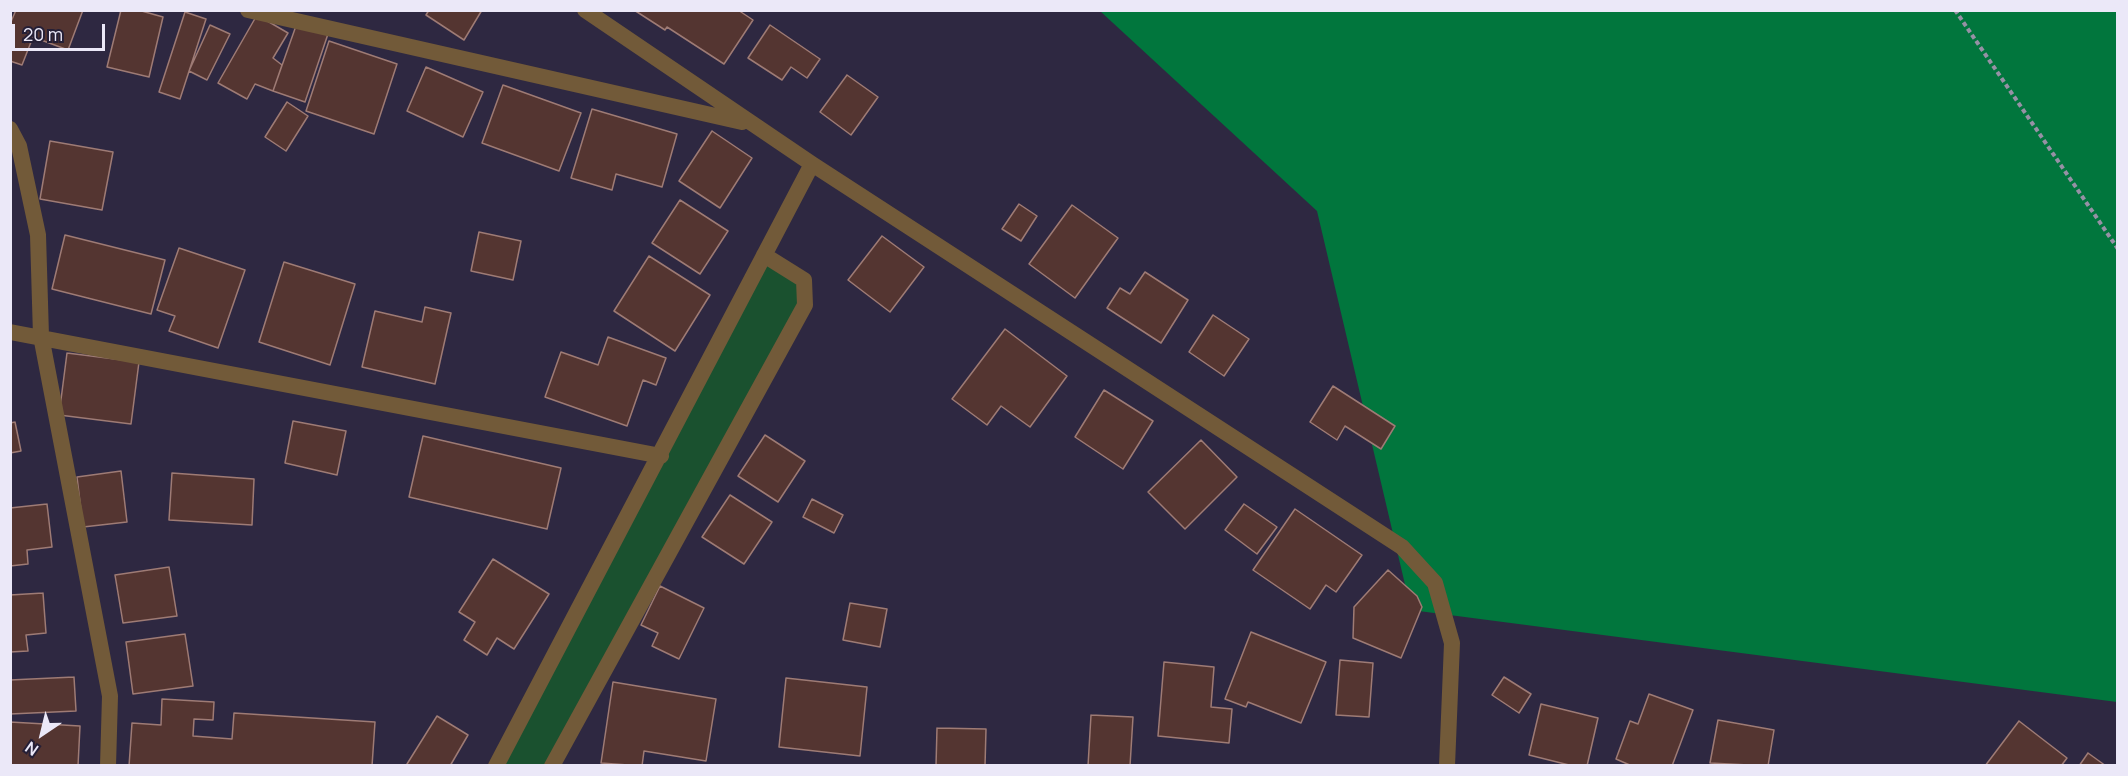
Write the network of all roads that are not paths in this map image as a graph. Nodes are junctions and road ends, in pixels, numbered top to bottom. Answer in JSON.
{"nodes":[{"id":1,"x":248,"y":10,"type":"edge"},
{"id":2,"x":585,"y":10,"type":"edge"},
{"id":3,"x":751,"y":124,"type":"junction"},
{"id":4,"x":10,"y":129,"type":"edge"},
{"id":5,"x":812,"y":164,"type":"junction"},
{"id":6,"x":765,"y":255,"type":"junction"},
{"id":7,"x":10,"y":332,"type":"edge"},
{"id":8,"x":41,"y":336,"type":"junction"},
{"id":9,"x":660,"y":456,"type":"junction"},
{"id":10,"x":108,"y":765,"type":"edge"},
{"id":11,"x":496,"y":765,"type":"edge"},
{"id":12,"x":552,"y":765,"type":"edge"},
{"id":13,"x":1447,"y":765,"type":"edge"}],
"edges":[{"from":1,"to":3,"type":"street"},
{"from":2,"to":3,"type":"street"},
{"from":3,"to":5,"type":"street"},
{"from":4,"to":8,"type":"street"},
{"from":5,"to":6,"type":"street"},
{"from":5,"to":13,"type":"street"},
{"from":6,"to":9,"type":"street"},
{"from":6,"to":12,"type":"street"},
{"from":7,"to":8,"type":"street"},
{"from":8,"to":9,"type":"street"},
{"from":8,"to":10,"type":"street"},
{"from":9,"to":11,"type":"street"}]}
